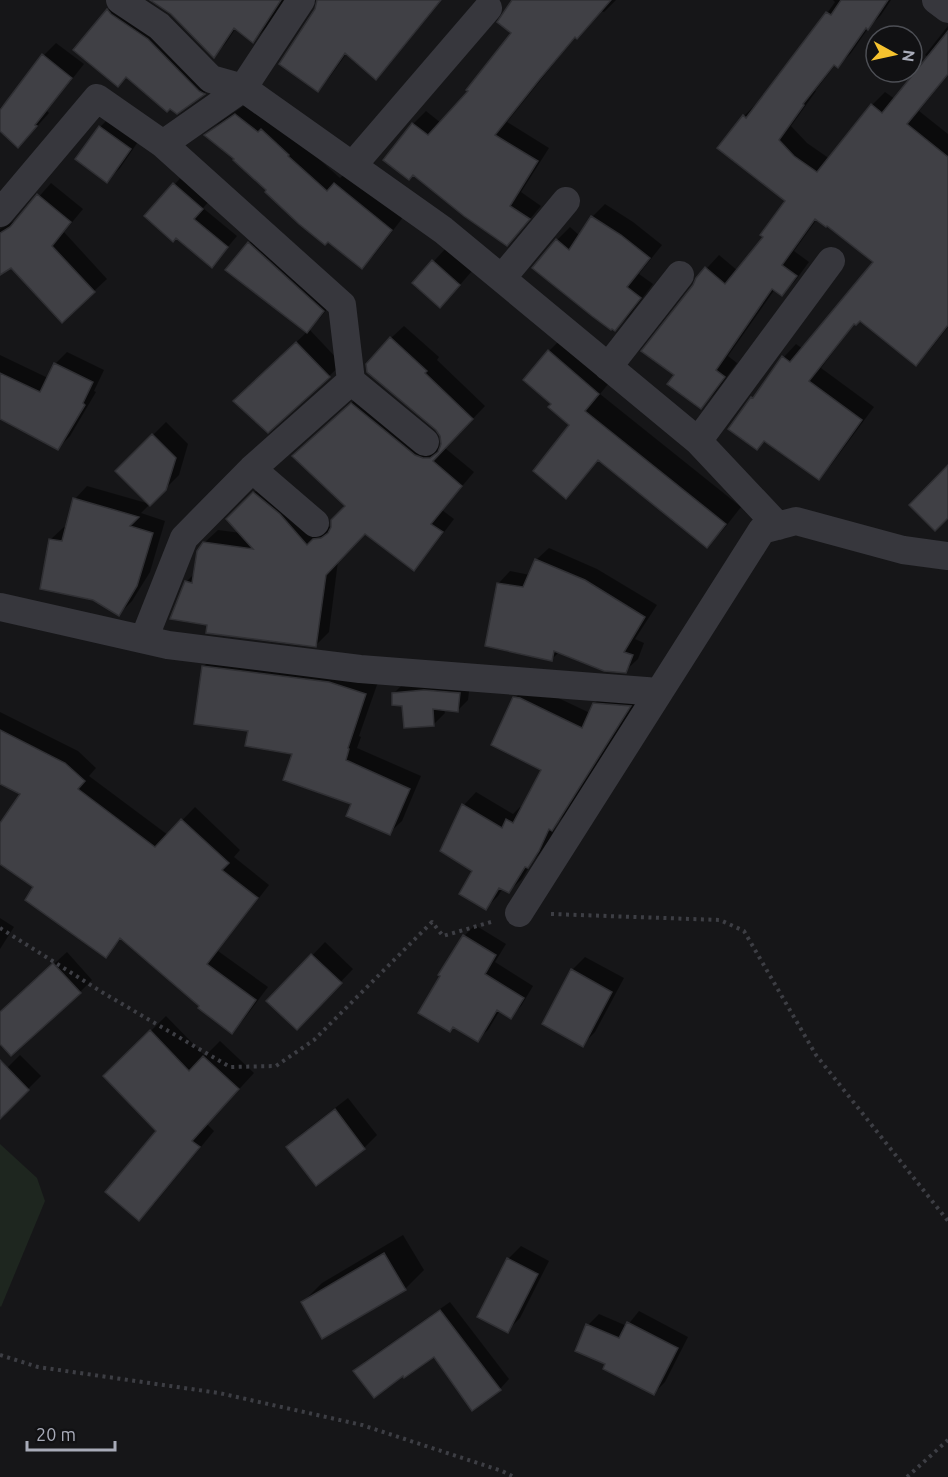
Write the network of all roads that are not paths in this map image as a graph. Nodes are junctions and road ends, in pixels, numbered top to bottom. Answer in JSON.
{"nodes":[{"id":1,"x":120,"y":0,"type":"edge"},
{"id":2,"x":301,"y":0,"type":"edge"},
{"id":3,"x":936,"y":0,"type":"edge"},
{"id":4,"x":488,"y":8,"type":"dead end"},
{"id":5,"x":948,"y":9,"type":"edge"},
{"id":6,"x":243,"y":88,"type":"junction"},
{"id":7,"x":163,"y":144,"type":"junction"},
{"id":8,"x":353,"y":165,"type":"junction"},
{"id":9,"x":566,"y":201,"type":"dead end"},
{"id":10,"x":0,"y":213,"type":"edge"},
{"id":11,"x":831,"y":261,"type":"dead end"},
{"id":12,"x":680,"y":275,"type":"dead end"},
{"id":13,"x":502,"y":278,"type":"junction"},
{"id":14,"x":608,"y":367,"type":"junction"},
{"id":15,"x":351,"y":381,"type":"junction"},
{"id":16,"x":698,"y":441,"type":"junction"},
{"id":17,"x":424,"y":442,"type":"dead end"},
{"id":18,"x":252,"y":469,"type":"junction"},
{"id":19,"x":315,"y":523,"type":"dead end"},
{"id":20,"x":778,"y":526,"type":"junction"},
{"id":21,"x":948,"y":556,"type":"edge"},
{"id":22,"x":0,"y":607,"type":"edge"},
{"id":23,"x":144,"y":639,"type":"junction"},
{"id":24,"x":659,"y":692,"type":"junction"},
{"id":25,"x":519,"y":913,"type":"road end"}],
"edges":[{"from":1,"to":6,"type":"street"},
{"from":2,"to":6,"type":"street"},
{"from":3,"to":5,"type":"street"},
{"from":4,"to":8,"type":"street"},
{"from":6,"to":7,"type":"street"},
{"from":6,"to":8,"type":"street"},
{"from":7,"to":10,"type":"street"},
{"from":7,"to":15,"type":"street"},
{"from":8,"to":13,"type":"street"},
{"from":9,"to":13,"type":"street"},
{"from":11,"to":16,"type":"street"},
{"from":12,"to":14,"type":"street"},
{"from":13,"to":14,"type":"street"},
{"from":14,"to":16,"type":"street"},
{"from":15,"to":17,"type":"street"},
{"from":15,"to":18,"type":"street"},
{"from":16,"to":20,"type":"street"},
{"from":18,"to":19,"type":"street"},
{"from":18,"to":23,"type":"street"},
{"from":20,"to":21,"type":"street"},
{"from":20,"to":24,"type":"street"},
{"from":22,"to":23,"type":"street"},
{"from":23,"to":24,"type":"street"},
{"from":24,"to":25,"type":"street"}]}
